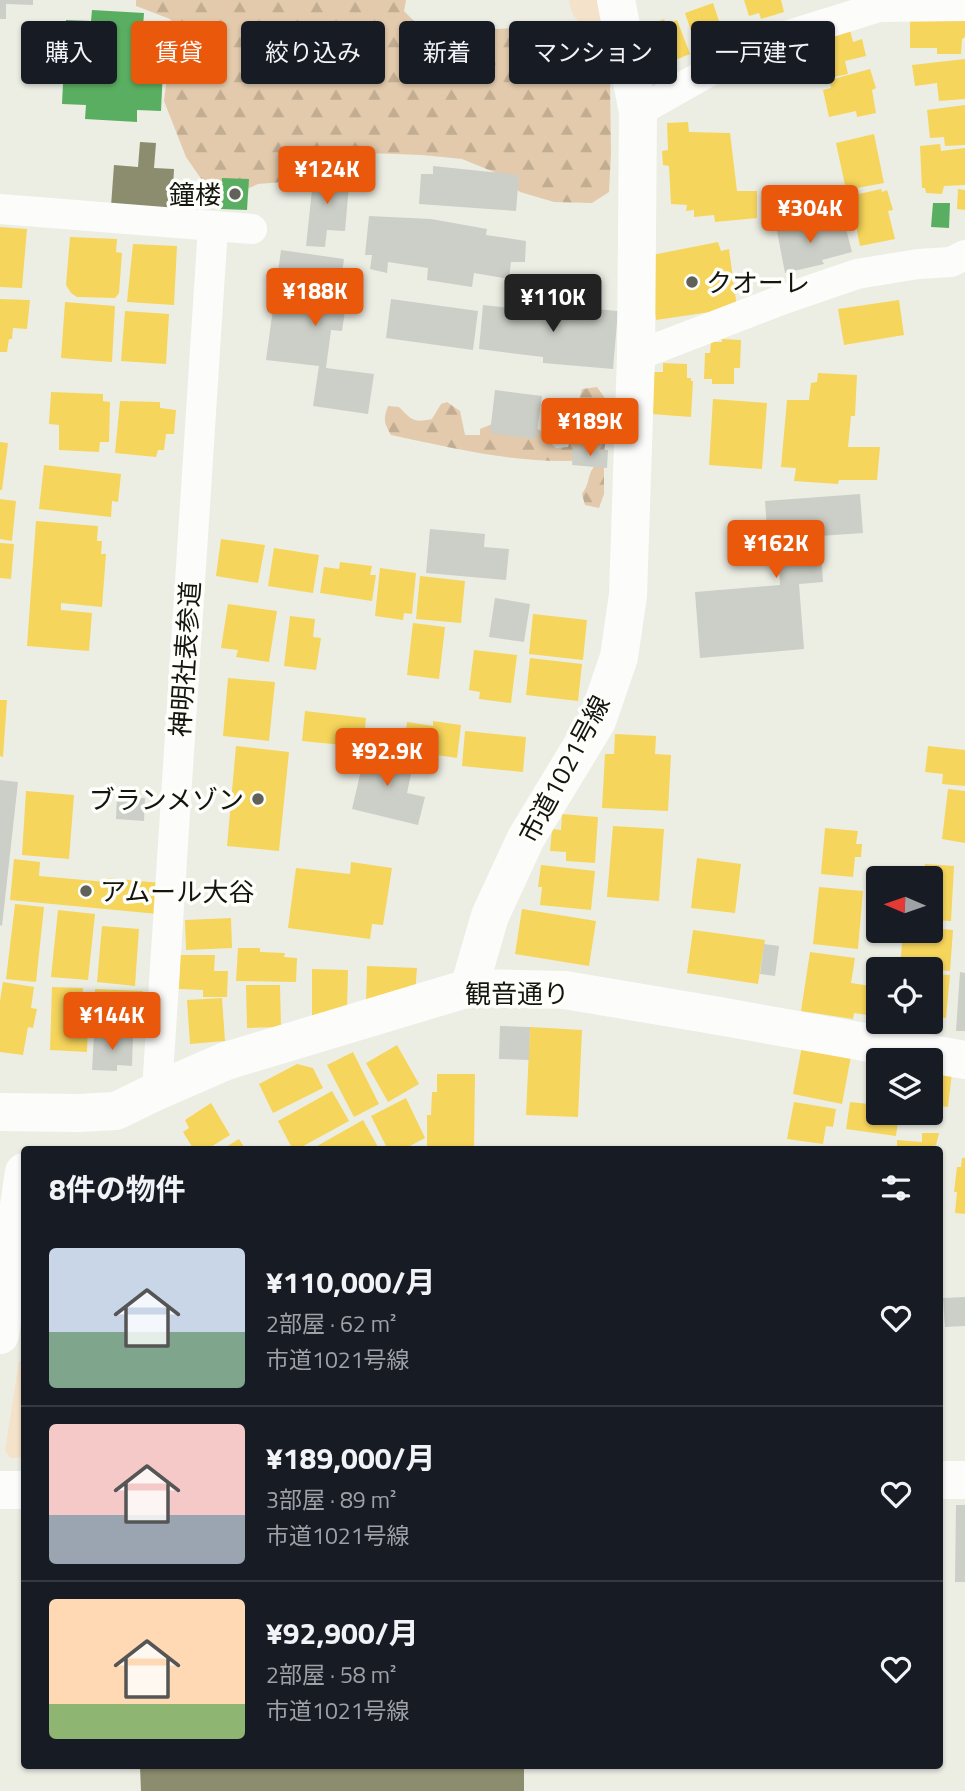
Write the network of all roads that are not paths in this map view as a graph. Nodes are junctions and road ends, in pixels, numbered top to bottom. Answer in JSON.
{"nodes":[{"id":1,"x":616,"y":0,"type":"edge"},
{"id":2,"x":965,"y":6,"type":"edge"},
{"id":3,"x":638,"y":112,"type":"junction"},
{"id":4,"x":0,"y":209,"type":"edge"},
{"id":5,"x":213,"y":227,"type":"junction"},
{"id":6,"x":252,"y":229,"type":"dead end"},
{"id":7,"x":965,"y":255,"type":"edge"},
{"id":8,"x":636,"y":356,"type":"junction"},
{"id":9,"x":470,"y":988,"type":"junction"},
{"id":10,"x":965,"y":1060,"type":"edge"},
{"id":11,"x":157,"y":1091,"type":"junction"},
{"id":12,"x":17,"y":1113,"type":"edge"},
{"id":13,"x":27,"y":1146,"type":"edge"},
{"id":14,"x":21,"y":1192,"type":"edge"},
{"id":15,"x":0,"y":1335,"type":"edge"},
{"id":16,"x":943,"y":1480,"type":"edge"},
{"id":17,"x":965,"y":1480,"type":"edge"},
{"id":18,"x":0,"y":1490,"type":"edge"},
{"id":19,"x":21,"y":1490,"type":"edge"}],
"edges":[{"from":1,"to":3,"type":"street","name":"市道1021号線"},
{"from":2,"to":3,"type":"street"},
{"from":3,"to":8,"type":"street","name":"市道1021号線"},
{"from":4,"to":5,"type":"street"},
{"from":5,"to":6,"type":"street"},
{"from":5,"to":11,"type":"street","name":"神明社表参道"},
{"from":7,"to":8,"type":"street"},
{"from":8,"to":9,"type":"street","name":"市道1021号線"},
{"from":9,"to":10,"type":"street","name":"観音通り"},
{"from":9,"to":11,"type":"street","name":"観音通り"},
{"from":11,"to":12,"type":"street","name":"観音通り"},
{"from":12,"to":13,"type":"street"},
{"from":14,"to":15,"type":"street"},
{"from":16,"to":17,"type":"street"},
{"from":18,"to":19,"type":"street"}]}
